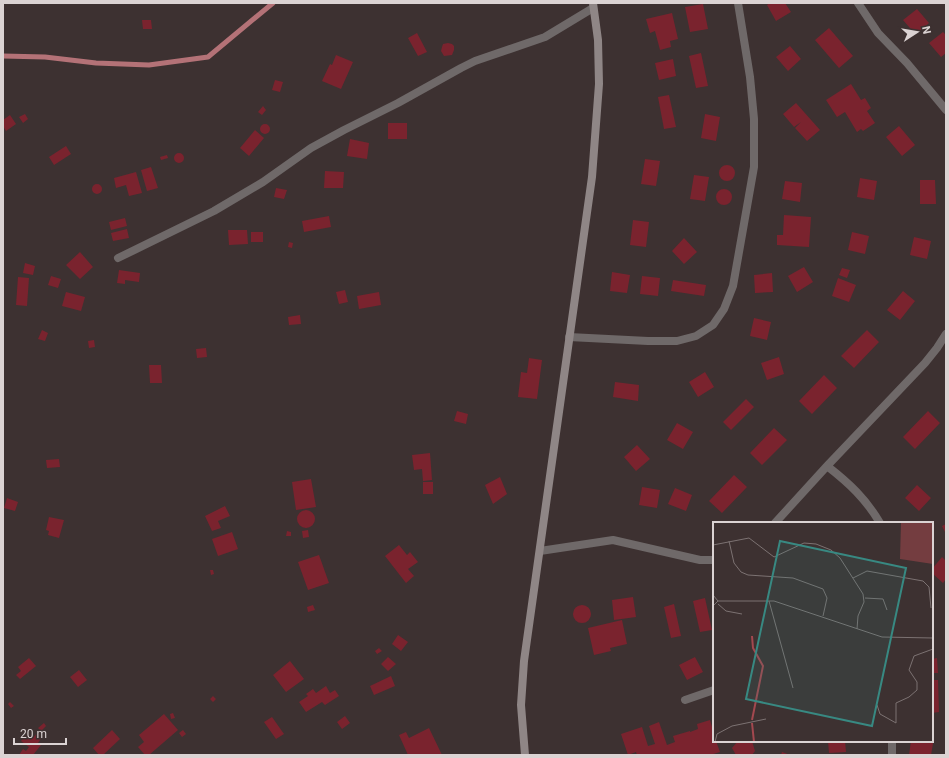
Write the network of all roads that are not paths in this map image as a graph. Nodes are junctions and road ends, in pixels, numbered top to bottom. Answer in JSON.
{"nodes":[{"id":1,"x":738,"y":3,"type":"edge"},
{"id":2,"x":858,"y":3,"type":"edge"},
{"id":3,"x":593,"y":6,"type":"edge"},
{"id":4,"x":946,"y":110,"type":"edge"},
{"id":5,"x":118,"y":258,"type":"dead end"},
{"id":6,"x":946,"y":334,"type":"edge"},
{"id":7,"x":569,"y":337,"type":"junction"},
{"id":8,"x":827,"y":466,"type":"junction"},
{"id":9,"x":776,"y":522,"type":"edge"},
{"id":10,"x":879,"y":522,"type":"edge"},
{"id":11,"x":540,"y":551,"type":"junction"},
{"id":12,"x":713,"y":560,"type":"edge"},
{"id":13,"x":713,"y":690,"type":"edge"},
{"id":14,"x":685,"y":700,"type":"dead end"},
{"id":15,"x":892,"y":742,"type":"edge"},
{"id":16,"x":525,"y":755,"type":"edge"},
{"id":17,"x":892,"y":755,"type":"edge"}],
"edges":[{"from":1,"to":7,"type":"street"},
{"from":2,"to":4,"type":"street"},
{"from":3,"to":5,"type":"street"},
{"from":3,"to":7,"type":"street"},
{"from":6,"to":8,"type":"street"},
{"from":7,"to":11,"type":"street"},
{"from":8,"to":9,"type":"street"},
{"from":8,"to":10,"type":"street"},
{"from":11,"to":12,"type":"street"},
{"from":11,"to":16,"type":"street"},
{"from":13,"to":14,"type":"street"},
{"from":15,"to":17,"type":"street"}]}
